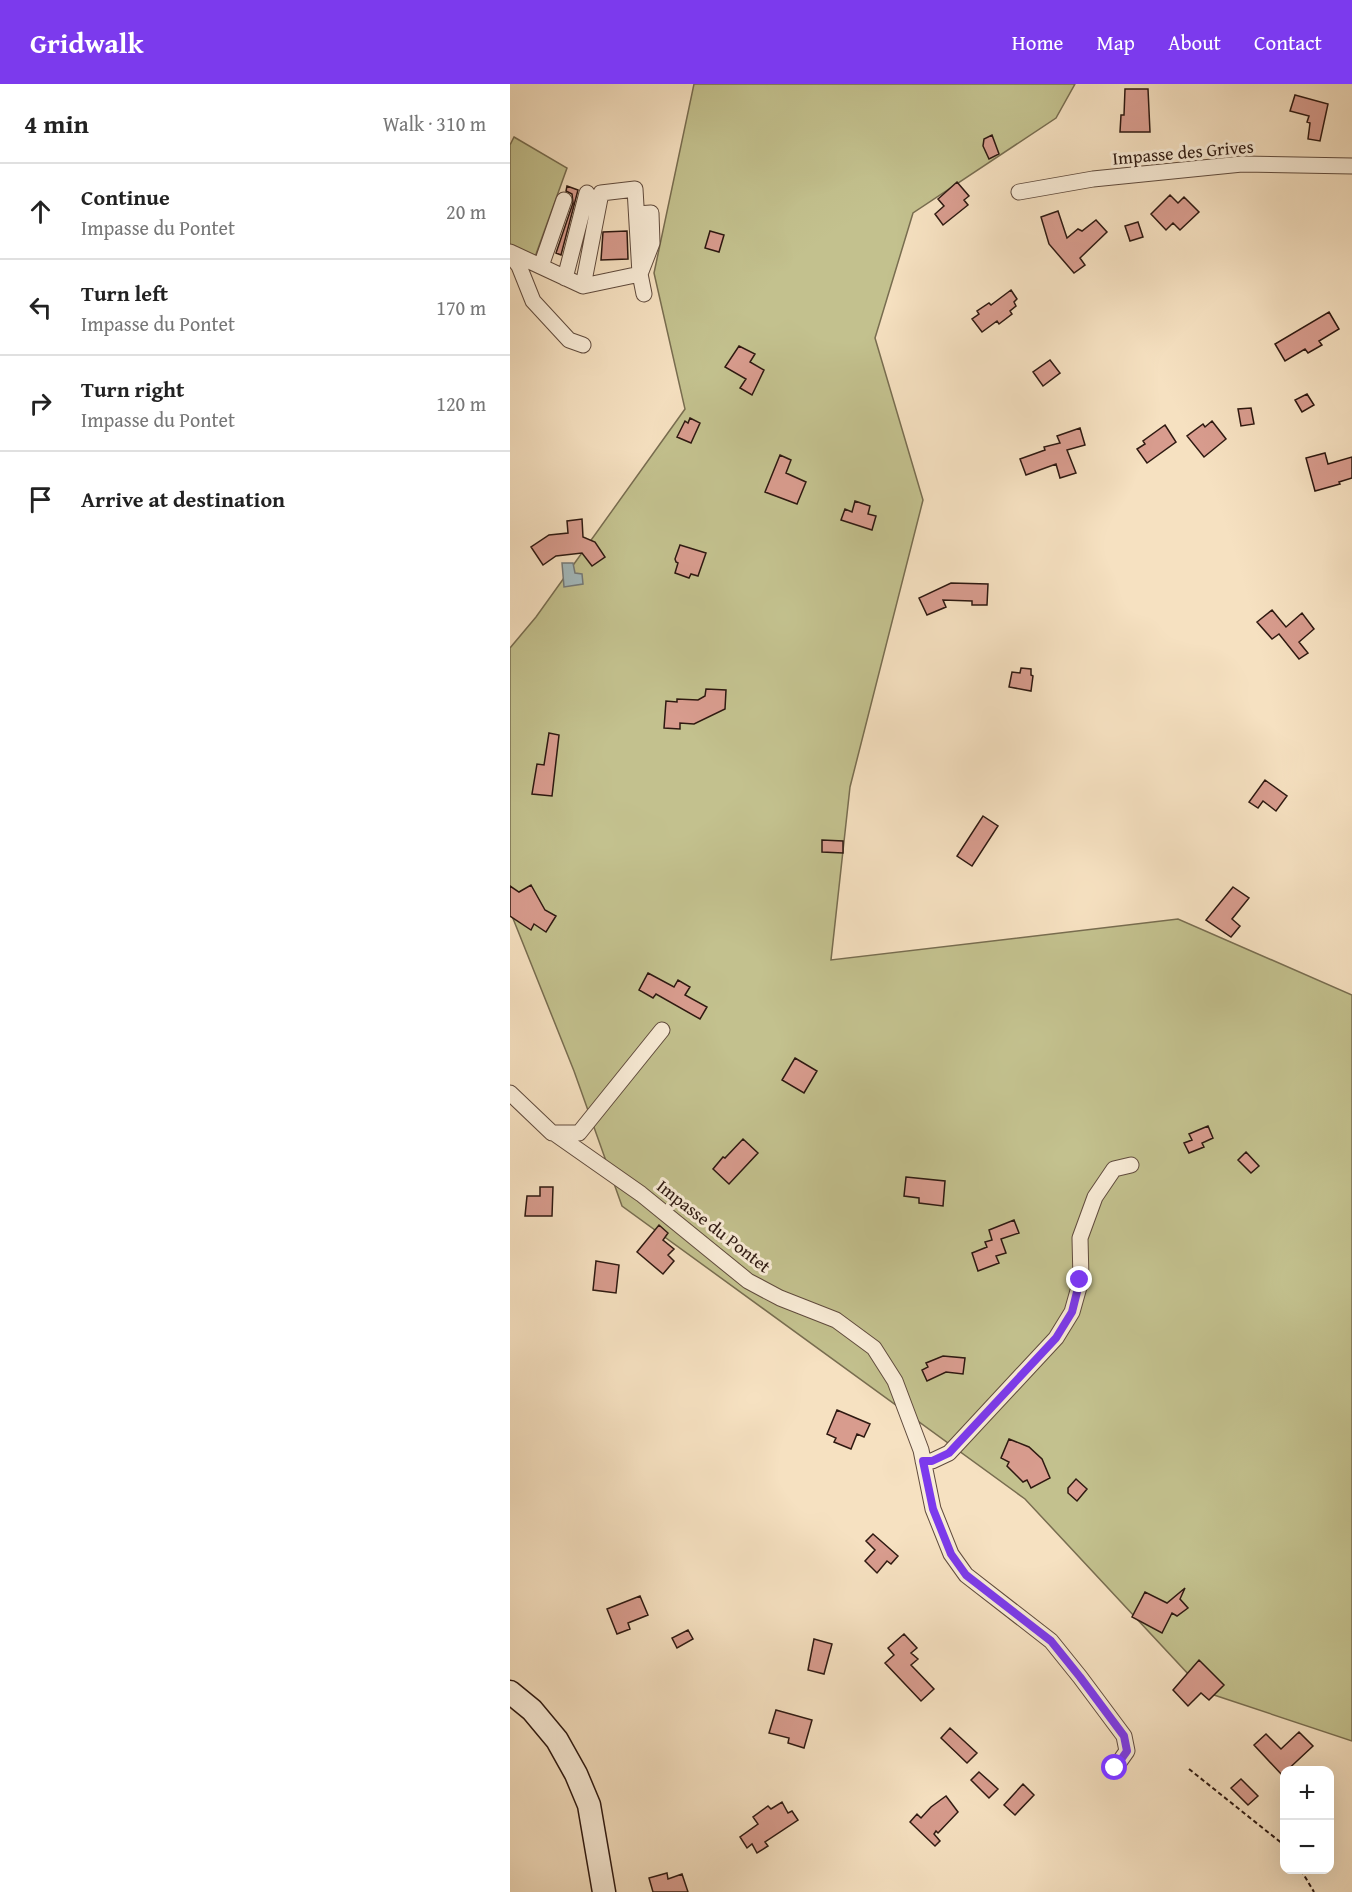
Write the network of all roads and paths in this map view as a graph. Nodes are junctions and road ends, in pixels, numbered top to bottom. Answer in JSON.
{"nodes":[{"id":1,"x":1352,"y":166,"type":"edge"},
{"id":2,"x":587,"y":192,"type":"dead end"},
{"id":3,"x":1019,"y":192,"type":"dead end"},
{"id":4,"x":564,"y":200,"type":"dead end"},
{"id":5,"x":510,"y":253,"type":"edge"},
{"id":6,"x":541,"y":266,"type":"junction"},
{"id":7,"x":640,"y":274,"type":"junction"},
{"id":8,"x":565,"y":278,"type":"junction"},
{"id":9,"x":583,"y":286,"type":"junction"},
{"id":10,"x":644,"y":294,"type":"dead end"},
{"id":11,"x":583,"y":345,"type":"dead end"},
{"id":12,"x":662,"y":1030,"type":"dead end"},
{"id":13,"x":510,"y":1093,"type":"edge"},
{"id":14,"x":554,"y":1133,"type":"junction"},
{"id":15,"x":1131,"y":1165,"type":"dead end"},
{"id":16,"x":923,"y":1461,"type":"junction"},
{"id":17,"x":510,"y":1692,"type":"edge"},
{"id":18,"x":1115,"y":1768,"type":"dead end"},
{"id":19,"x":1188,"y":1769,"type":"dead end"},
{"id":20,"x":1280,"y":1842,"type":"edge"},
{"id":21,"x":1304,"y":1874,"type":"edge"},
{"id":22,"x":604,"y":1892,"type":"edge"},
{"id":23,"x":1314,"y":1892,"type":"edge"}],
"edges":[{"from":1,"to":3,"type":"street","name":"Impasse des Grives"},
{"from":2,"to":8,"type":"street"},
{"from":4,"to":6,"type":"street"},
{"from":5,"to":6,"type":"street"},
{"from":5,"to":11,"type":"street"},
{"from":6,"to":8,"type":"street"},
{"from":7,"to":9,"type":"street"},
{"from":7,"to":9,"type":"street"},
{"from":7,"to":10,"type":"street"},
{"from":8,"to":9,"type":"street"},
{"from":12,"to":14,"type":"street"},
{"from":13,"to":14,"type":"street","name":"Impasse du Pontet"},
{"from":14,"to":16,"type":"street","name":"Impasse du Pontet"},
{"from":15,"to":16,"type":"street"},
{"from":16,"to":18,"type":"street","name":"Impasse du Pontet"},
{"from":17,"to":22,"type":"main road"},
{"from":19,"to":20,"type":"path"},
{"from":21,"to":23,"type":"path"}]}
